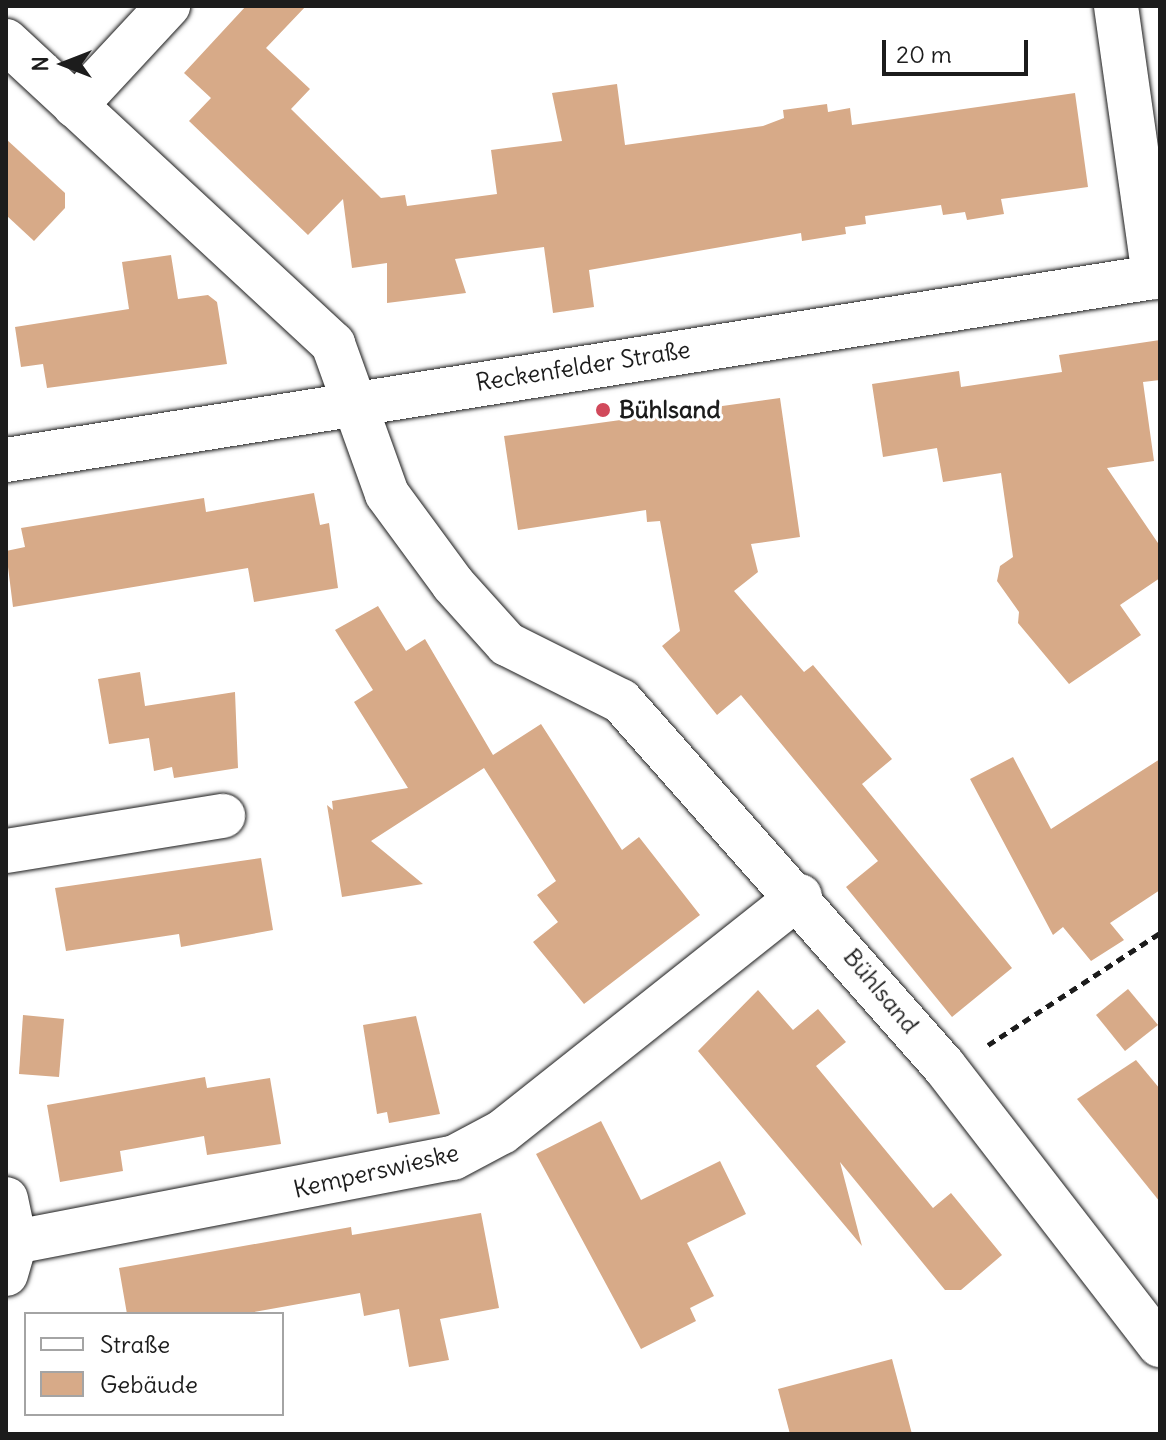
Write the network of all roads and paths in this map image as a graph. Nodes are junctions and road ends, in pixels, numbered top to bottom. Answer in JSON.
{"nodes":[{"id":1,"x":168,"y":6,"type":"edge"},
{"id":2,"x":1116,"y":6,"type":"edge"},
{"id":3,"x":6,"y":41,"type":"edge"},
{"id":4,"x":75,"y":106,"type":"junction"},
{"id":5,"x":1157,"y":277,"type":"edge"},
{"id":6,"x":355,"y":404,"type":"junction"},
{"id":7,"x":6,"y":460,"type":"edge"},
{"id":8,"x":223,"y":816,"type":"dead end"},
{"id":9,"x":6,"y":851,"type":"edge"},
{"id":10,"x":800,"y":896,"type":"junction"},
{"id":11,"x":1160,"y":933,"type":"edge"},
{"id":12,"x":944,"y":1066,"type":"junction"},
{"id":13,"x":6,"y":1199,"type":"edge"},
{"id":14,"x":10,"y":1258,"type":"edge"},
{"id":15,"x":1160,"y":1345,"type":"edge"}],
"edges":[{"from":1,"to":4,"type":"street"},
{"from":2,"to":5,"type":"street"},
{"from":3,"to":4,"type":"street","name":"Bühlsand"},
{"from":4,"to":6,"type":"street","name":"Bühlsand"},
{"from":5,"to":6,"type":"street","name":"Reckenfelder Straße"},
{"from":6,"to":7,"type":"street","name":"Reckenfelder Straße"},
{"from":6,"to":10,"type":"street","name":"Bühlsand"},
{"from":8,"to":9,"type":"street"},
{"from":10,"to":12,"type":"street","name":"Bühlsand"},
{"from":10,"to":14,"type":"street","name":"Kemperswieske"},
{"from":11,"to":12,"type":"path"},
{"from":12,"to":15,"type":"street","name":"Bühlsand"},
{"from":13,"to":14,"type":"street","name":"Kemperswieske"}]}
